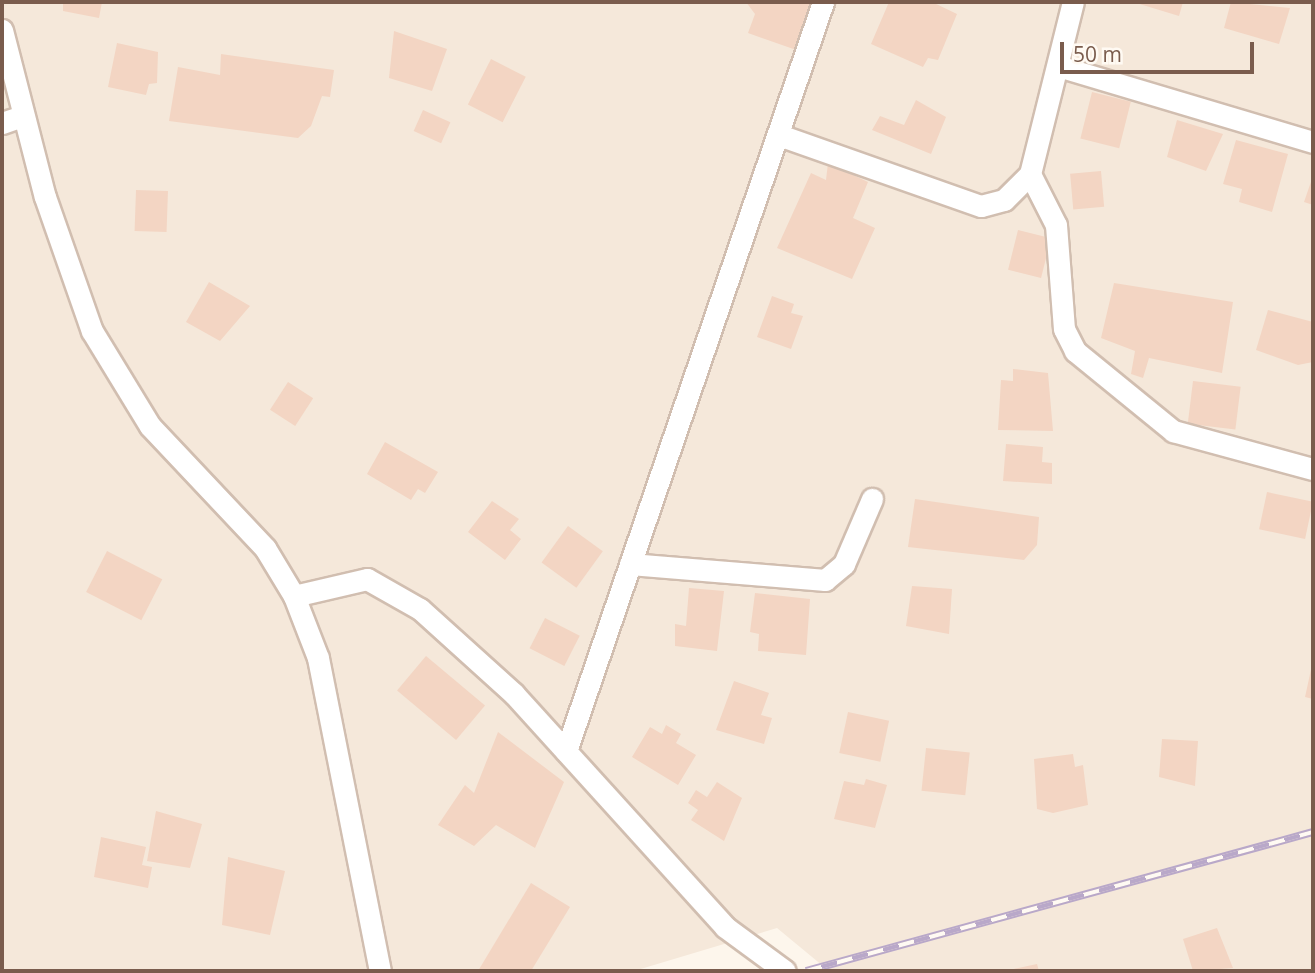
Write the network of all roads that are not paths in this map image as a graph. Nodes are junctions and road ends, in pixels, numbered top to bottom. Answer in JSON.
{"nodes":[{"id":1,"x":823,"y":2,"type":"edge"},
{"id":2,"x":1073,"y":2,"type":"edge"},
{"id":3,"x":2,"y":30,"type":"edge"},
{"id":4,"x":1058,"y":66,"type":"junction"},
{"id":5,"x":22,"y":116,"type":"junction"},
{"id":6,"x":2,"y":123,"type":"edge"},
{"id":7,"x":779,"y":135,"type":"junction"},
{"id":8,"x":1313,"y":142,"type":"edge"},
{"id":9,"x":1030,"y":174,"type":"junction"},
{"id":10,"x":1313,"y":469,"type":"edge"},
{"id":11,"x":872,"y":499,"type":"dead end"},
{"id":12,"x":630,"y":564,"type":"junction"},
{"id":13,"x":294,"y":596,"type":"junction"},
{"id":14,"x":566,"y":751,"type":"junction"},
{"id":15,"x":380,"y":971,"type":"edge"},
{"id":16,"x":785,"y":971,"type":"edge"}],
"edges":[{"from":1,"to":7,"type":"street"},
{"from":2,"to":4,"type":"street"},
{"from":3,"to":5,"type":"street"},
{"from":4,"to":8,"type":"street"},
{"from":4,"to":9,"type":"street"},
{"from":5,"to":6,"type":"street"},
{"from":5,"to":13,"type":"street"},
{"from":7,"to":9,"type":"street"},
{"from":7,"to":12,"type":"street"},
{"from":9,"to":10,"type":"street"},
{"from":11,"to":12,"type":"street"},
{"from":12,"to":14,"type":"street"},
{"from":13,"to":14,"type":"street"},
{"from":13,"to":15,"type":"street"},
{"from":14,"to":16,"type":"street"}]}
